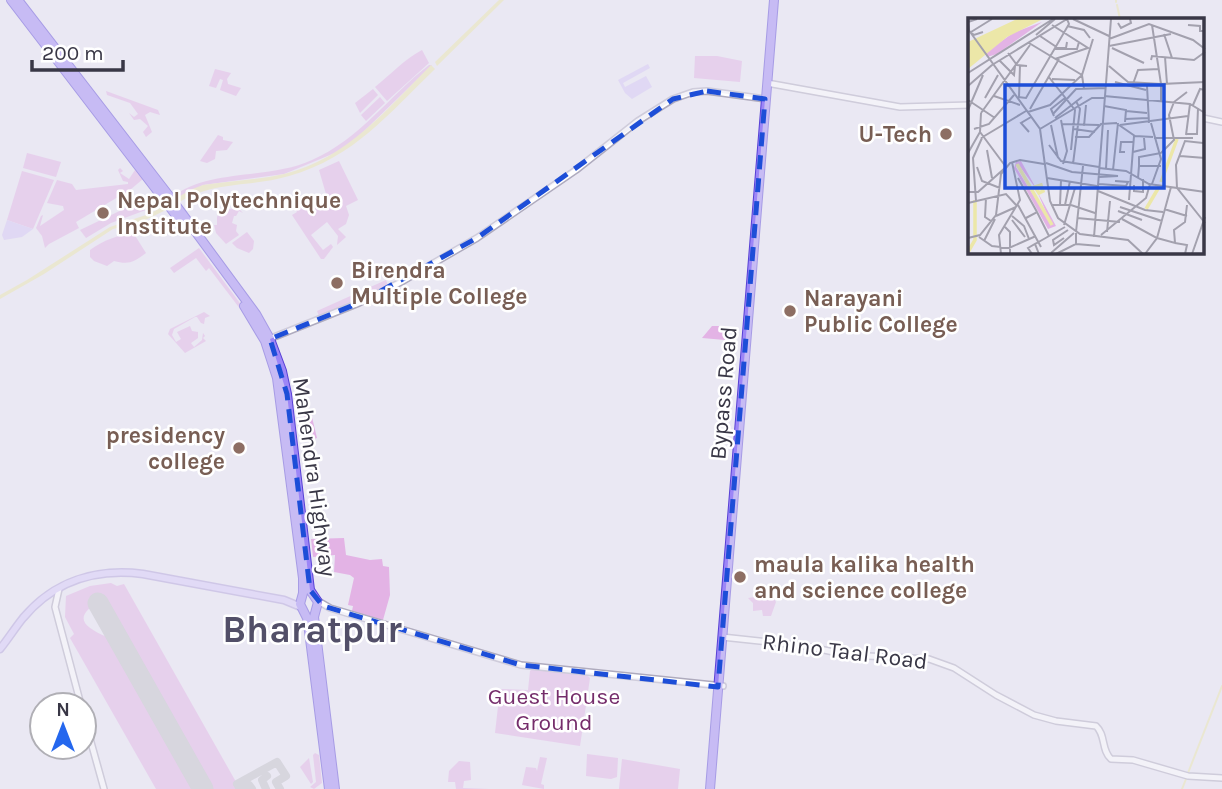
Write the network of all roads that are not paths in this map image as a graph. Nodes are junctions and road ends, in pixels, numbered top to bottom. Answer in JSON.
{"nodes":[{"id":1,"x":11,"y":0,"type":"edge"},
{"id":2,"x":18,"y":0,"type":"edge"},
{"id":3,"x":776,"y":0,"type":"edge"},
{"id":4,"x":769,"y":84,"type":"junction"},
{"id":5,"x":767,"y":99,"type":"junction"},
{"id":6,"x":968,"y":105,"type":"edge"},
{"id":7,"x":1204,"y":118,"type":"edge"},
{"id":8,"x":1222,"y":122,"type":"edge"},
{"id":9,"x":172,"y":205,"type":"junction"},
{"id":10,"x":267,"y":340,"type":"junction"},
{"id":11,"x":60,"y":586,"type":"junction"},
{"id":12,"x":302,"y":603,"type":"junction"},
{"id":13,"x":316,"y":604,"type":"junction"},
{"id":14,"x":725,"y":637,"type":"junction"},
{"id":15,"x":0,"y":649,"type":"edge"},
{"id":16,"x":721,"y":687,"type":"junction"},
{"id":17,"x":77,"y":691,"type":"edge"},
{"id":18,"x":96,"y":761,"type":"edge"},
{"id":19,"x":1222,"y":778,"type":"edge"},
{"id":20,"x":104,"y":789,"type":"edge"},
{"id":21,"x":329,"y":789,"type":"edge"},
{"id":22,"x":335,"y":789,"type":"edge"},
{"id":23,"x":713,"y":789,"type":"edge"}],
"edges":[{"from":1,"to":9,"type":"highway","name":"Mahendra Highway"},
{"from":2,"to":9,"type":"highway","name":"Mahendra Highway"},
{"from":3,"to":4,"type":"highway","name":"Bypass Road"},
{"from":4,"to":5,"type":"highway","name":"Bypass Road"},
{"from":4,"to":6,"type":"street"},
{"from":5,"to":10,"type":"street"},
{"from":5,"to":14,"type":"highway","name":"Bypass Road"},
{"from":7,"to":8,"type":"street"},
{"from":9,"to":10,"type":"highway","name":"Mahendra Highway"},
{"from":10,"to":12,"type":"highway","name":"Mahendra Highway"},
{"from":10,"to":13,"type":"highway","name":"Mahendra Highway"},
{"from":11,"to":12,"type":"main road"},
{"from":11,"to":15,"type":"main road"},
{"from":11,"to":17,"type":"street"},
{"from":12,"to":13,"type":"highway"},
{"from":12,"to":13,"type":"highway"},
{"from":12,"to":21,"type":"highway","name":"Mahendra Highway"},
{"from":13,"to":16,"type":"street"},
{"from":13,"to":22,"type":"highway","name":"Mahendra Highway"},
{"from":14,"to":16,"type":"highway","name":"Bypass Road"},
{"from":14,"to":19,"type":"street","name":"Rhino Taal Road"},
{"from":16,"to":23,"type":"highway","name":"Bypass Road"},
{"from":18,"to":20,"type":"street"}]}
